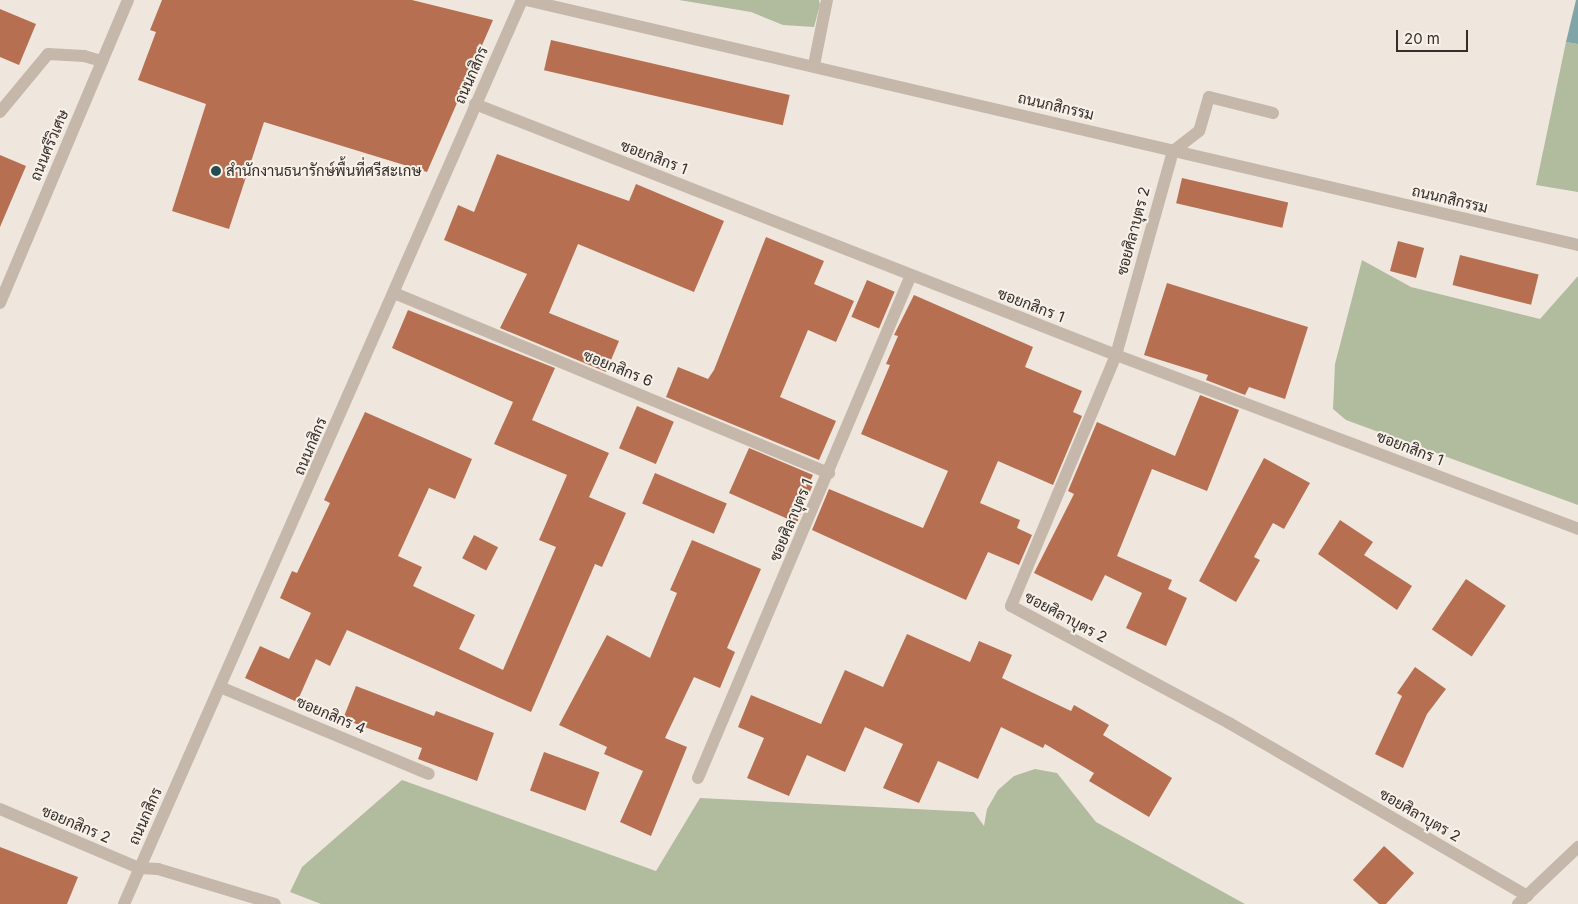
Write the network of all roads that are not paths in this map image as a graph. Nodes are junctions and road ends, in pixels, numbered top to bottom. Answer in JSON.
{"nodes":[{"id":1,"x":128,"y":0,"type":"edge"},
{"id":2,"x":522,"y":0,"type":"edge"},
{"id":3,"x":526,"y":0,"type":"edge"},
{"id":4,"x":827,"y":0,"type":"edge"},
{"id":5,"x":102,"y":61,"type":"junction"},
{"id":6,"x":814,"y":65,"type":"junction"},
{"id":7,"x":475,"y":104,"type":"junction"},
{"id":8,"x":0,"y":112,"type":"edge"},
{"id":9,"x":1273,"y":113,"type":"dead end"},
{"id":10,"x":1173,"y":151,"type":"junction"},
{"id":11,"x":1578,"y":245,"type":"edge"},
{"id":12,"x":911,"y":275,"type":"junction"},
{"id":13,"x":394,"y":293,"type":"junction"},
{"id":14,"x":0,"y":303,"type":"edge"},
{"id":15,"x":1116,"y":355,"type":"junction"},
{"id":16,"x":829,"y":472,"type":"junction"},
{"id":17,"x":1578,"y":529,"type":"edge"},
{"id":18,"x":220,"y":687,"type":"junction"},
{"id":19,"x":429,"y":774,"type":"dead end"},
{"id":20,"x":698,"y":778,"type":"dead end"},
{"id":21,"x":0,"y":809,"type":"edge"},
{"id":22,"x":1578,"y":846,"type":"edge"},
{"id":23,"x":140,"y":868,"type":"junction"},
{"id":24,"x":1522,"y":900,"type":"edge"},
{"id":25,"x":124,"y":904,"type":"edge"},
{"id":26,"x":275,"y":904,"type":"edge"}],
"edges":[{"from":1,"to":5,"type":"street","name":"ถนนศรีวิเศษ"},
{"from":2,"to":7,"type":"street","name":"ถนนกสิกร"},
{"from":3,"to":6,"type":"street","name":"ถนนกสิกรรม"},
{"from":4,"to":6,"type":"street"},
{"from":5,"to":8,"type":"street"},
{"from":5,"to":14,"type":"street","name":"ถนนศรีวิเศษ"},
{"from":6,"to":10,"type":"street","name":"ถนนกสิกรรม"},
{"from":7,"to":12,"type":"street","name":"ซอยกสิกร 1"},
{"from":7,"to":13,"type":"street","name":"ถนนกสิกร"},
{"from":9,"to":10,"type":"street"},
{"from":10,"to":11,"type":"street","name":"ถนนกสิกรรม"},
{"from":10,"to":15,"type":"street","name":"ซอยศิลาบุตร 2"},
{"from":12,"to":15,"type":"street","name":"ซอยกสิกร 1"},
{"from":12,"to":16,"type":"street","name":"ซอยศิลาบุตร 1"},
{"from":13,"to":16,"type":"street","name":"ซอยกสิกร 6"},
{"from":13,"to":18,"type":"street","name":"ถนนกสิกร"},
{"from":15,"to":17,"type":"street","name":"ซอยกสิกร 1"},
{"from":15,"to":24,"type":"street","name":"ซอยศิลาบุตร 2"},
{"from":16,"to":20,"type":"street","name":"ซอยศิลาบุตร 1"},
{"from":18,"to":19,"type":"street","name":"ซอยกสิกร 4"},
{"from":18,"to":23,"type":"street","name":"ถนนกสิกร"},
{"from":21,"to":23,"type":"street","name":"ซอยกสิกร 2"},
{"from":22,"to":24,"type":"street"},
{"from":23,"to":25,"type":"street","name":"ถนนกสิกร"},
{"from":23,"to":26,"type":"street","name":"ซอยกสิกร 2"}]}
